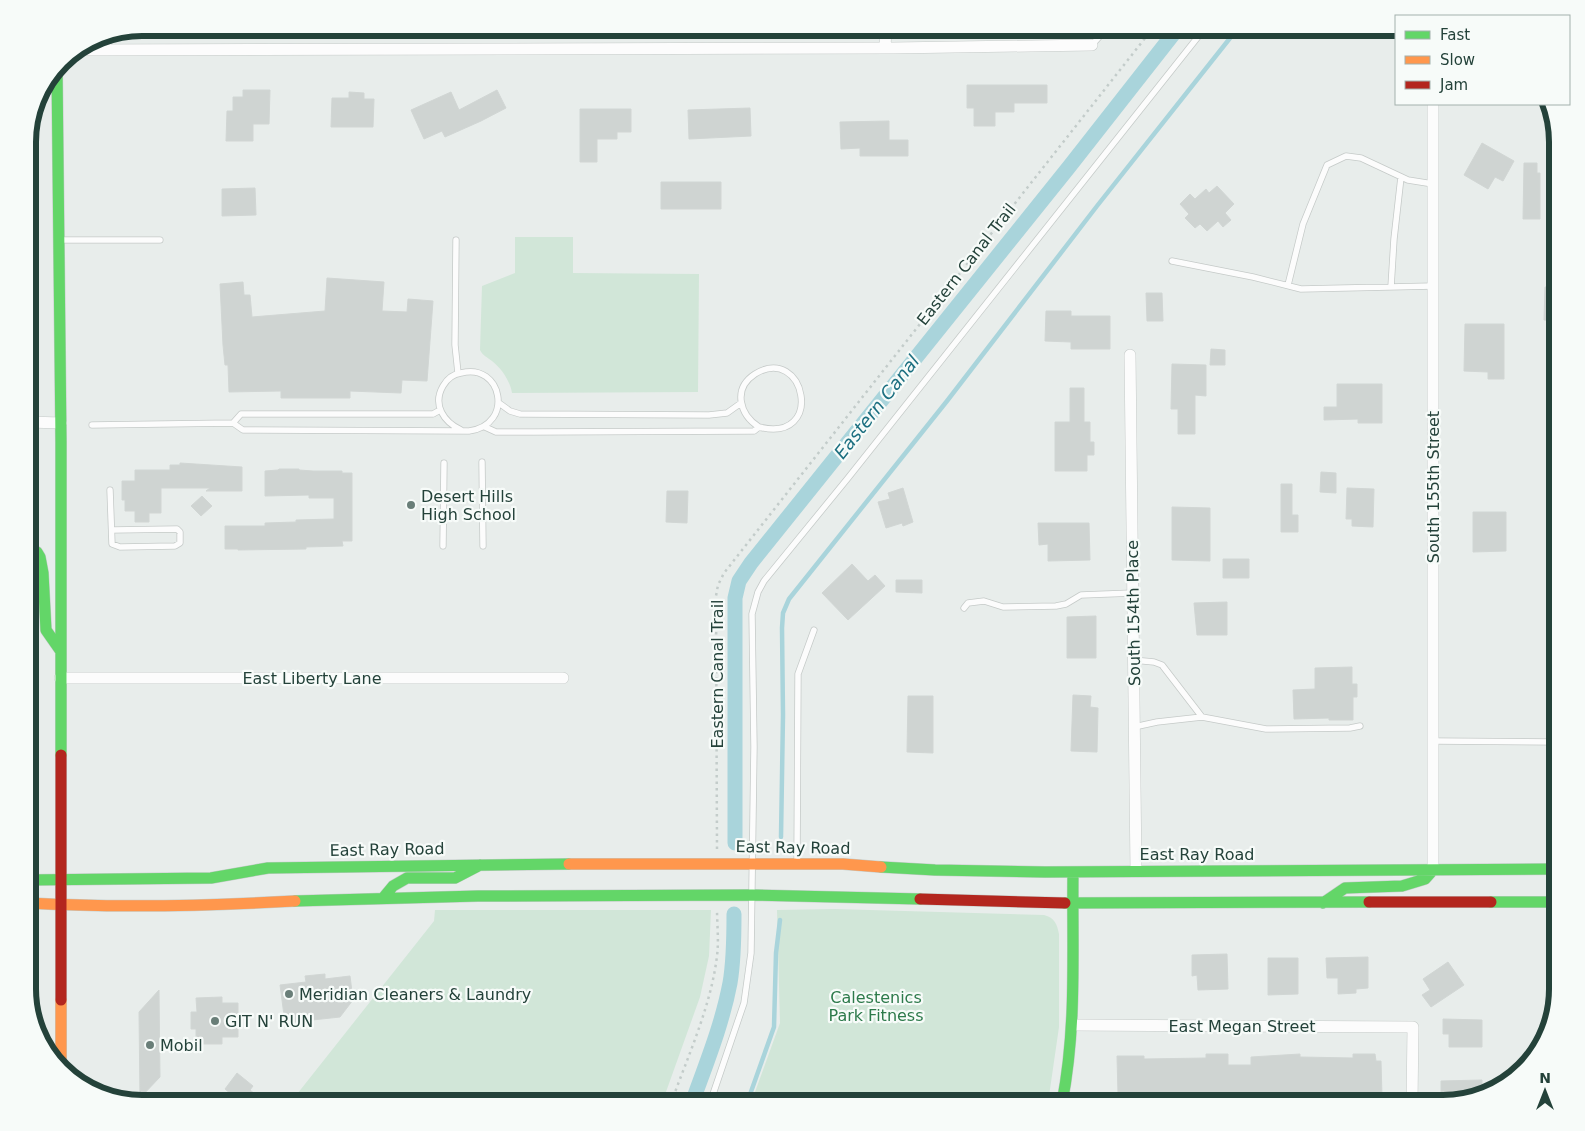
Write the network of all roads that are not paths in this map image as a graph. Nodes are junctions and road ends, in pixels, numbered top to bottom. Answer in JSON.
{"nodes":[{"id":1,"x":886,"y":36,"type":"edge"},
{"id":2,"x":1100,"y":36,"type":"edge"},
{"id":3,"x":1199,"y":36,"type":"edge"},
{"id":4,"x":108,"y":42,"type":"edge"},
{"id":5,"x":1092,"y":45,"type":"joint"},
{"id":6,"x":885,"y":48,"type":"junction"},
{"id":7,"x":90,"y":50,"type":"edge"},
{"id":8,"x":108,"y":50,"type":"junction"},
{"id":9,"x":57,"y":79,"type":"edge"},
{"id":10,"x":1433,"y":105,"type":"edge"},
{"id":11,"x":1400,"y":177,"type":"junction"},
{"id":12,"x":1433,"y":184,"type":"junction"},
{"id":13,"x":58,"y":240,"type":"junction"},
{"id":14,"x":160,"y":240,"type":"dead end"},
{"id":15,"x":456,"y":240,"type":"dead end"},
{"id":16,"x":1172,"y":261,"type":"dead end"},
{"id":17,"x":1288,"y":285,"type":"junction"},
{"id":18,"x":1433,"y":286,"type":"junction"},
{"id":19,"x":1391,"y":287,"type":"junction"},
{"id":20,"x":1130,"y":355,"type":"dead end"},
{"id":21,"x":458,"y":373,"type":"junction"},
{"id":22,"x":499,"y":403,"type":"junction"},
{"id":23,"x":741,"y":403,"type":"junction"},
{"id":24,"x":440,"y":410,"type":"junction"},
{"id":25,"x":36,"y":422,"type":"edge"},
{"id":26,"x":61,"y":423,"type":"junction"},
{"id":27,"x":233,"y":423,"type":"junction"},
{"id":28,"x":92,"y":425,"type":"dead end"},
{"id":29,"x":485,"y":427,"type":"junction"},
{"id":30,"x":759,"y":428,"type":"junction"},
{"id":31,"x":461,"y":430,"type":"junction"},
{"id":32,"x":482,"y":462,"type":"dead end"},
{"id":33,"x":444,"y":463,"type":"dead end"},
{"id":34,"x":110,"y":490,"type":"dead end"},
{"id":35,"x":112,"y":530,"type":"junction"},
{"id":36,"x":443,"y":546,"type":"dead end"},
{"id":37,"x":483,"y":546,"type":"dead end"},
{"id":38,"x":36,"y":552,"type":"edge"},
{"id":39,"x":1133,"y":593,"type":"junction"},
{"id":40,"x":964,"y":608,"type":"dead end"},
{"id":41,"x":814,"y":630,"type":"dead end"},
{"id":42,"x":60,"y":650,"type":"junction"},
{"id":43,"x":1133,"y":660,"type":"junction"},
{"id":44,"x":60,"y":678,"type":"junction"},
{"id":45,"x":563,"y":678,"type":"dead end"},
{"id":46,"x":1202,"y":717,"type":"junction"},
{"id":47,"x":1360,"y":726,"type":"dead end"},
{"id":48,"x":1134,"y":727,"type":"junction"},
{"id":49,"x":1433,"y":741,"type":"junction"},
{"id":50,"x":1549,"y":742,"type":"edge"},
{"id":51,"x":752,"y":863,"type":"junction"},
{"id":52,"x":797,"y":863,"type":"junction"},
{"id":53,"x":482,"y":864,"type":"junction"},
{"id":54,"x":1549,"y":869,"type":"edge"},
{"id":55,"x":1433,"y":870,"type":"junction"},
{"id":56,"x":1136,"y":871,"type":"junction"},
{"id":57,"x":1073,"y":872,"type":"junction"},
{"id":58,"x":36,"y":880,"type":"edge"},
{"id":59,"x":60,"y":880,"type":"junction"},
{"id":60,"x":752,"y":895,"type":"junction"},
{"id":61,"x":382,"y":898,"type":"junction"},
{"id":62,"x":1549,"y":902,"type":"edge"},
{"id":63,"x":1072,"y":903,"type":"junction"},
{"id":64,"x":1323,"y":903,"type":"junction"},
{"id":65,"x":36,"y":904,"type":"edge"},
{"id":66,"x":60,"y":905,"type":"junction"},
{"id":67,"x":1072,"y":1025,"type":"junction"},
{"id":68,"x":60,"y":1055,"type":"edge"},
{"id":69,"x":713,"y":1095,"type":"edge"},
{"id":70,"x":1064,"y":1095,"type":"edge"},
{"id":71,"x":1412,"y":1095,"type":"edge"}],
"edges":[{"from":1,"to":6,"type":"street"},
{"from":2,"to":5,"type":"lane"},
{"from":3,"to":51,"type":"lane"},
{"from":4,"to":8,"type":"lane"},
{"from":5,"to":6,"type":"street"},
{"from":6,"to":8,"type":"street"},
{"from":7,"to":8,"type":"street"},
{"from":9,"to":13,"type":"main road"},
{"from":10,"to":12,"type":"street","name":"South 155th Street"},
{"from":11,"to":12,"type":"lane"},
{"from":11,"to":17,"type":"lane"},
{"from":11,"to":19,"type":"lane"},
{"from":12,"to":18,"type":"street","name":"South 155th Street"},
{"from":13,"to":14,"type":"lane"},
{"from":13,"to":26,"type":"main road"},
{"from":15,"to":21,"type":"lane"},
{"from":16,"to":17,"type":"lane"},
{"from":17,"to":19,"type":"lane"},
{"from":18,"to":19,"type":"lane"},
{"from":18,"to":49,"type":"street","name":"South 155th Street"},
{"from":20,"to":39,"type":"street","name":"South 154th Place"},
{"from":21,"to":22,"type":"lane"},
{"from":21,"to":24,"type":"lane"},
{"from":22,"to":23,"type":"lane"},
{"from":22,"to":29,"type":"lane"},
{"from":23,"to":30,"type":"lane"},
{"from":23,"to":30,"type":"lane"},
{"from":24,"to":27,"type":"lane"},
{"from":24,"to":31,"type":"lane"},
{"from":25,"to":26,"type":"street"},
{"from":26,"to":42,"type":"main road"},
{"from":27,"to":28,"type":"lane"},
{"from":27,"to":31,"type":"lane"},
{"from":29,"to":30,"type":"lane"},
{"from":29,"to":31,"type":"lane"},
{"from":32,"to":37,"type":"lane"},
{"from":33,"to":36,"type":"lane"},
{"from":34,"to":35,"type":"lane"},
{"from":35,"to":35,"type":"lane"},
{"from":38,"to":42,"type":"main road"},
{"from":39,"to":40,"type":"lane"},
{"from":39,"to":43,"type":"street","name":"South 154th Place"},
{"from":41,"to":52,"type":"lane"},
{"from":42,"to":44,"type":"main road"},
{"from":43,"to":46,"type":"lane"},
{"from":43,"to":48,"type":"street","name":"South 154th Place"},
{"from":44,"to":45,"type":"street","name":"East Liberty Lane"},
{"from":44,"to":59,"type":"main road"},
{"from":46,"to":47,"type":"lane"},
{"from":46,"to":48,"type":"lane"},
{"from":48,"to":56,"type":"street","name":"South 154th Place"},
{"from":49,"to":50,"type":"lane"},
{"from":49,"to":55,"type":"street","name":"South 155th Street"},
{"from":51,"to":52,"type":"main road","name":"East Ray Road"},
{"from":51,"to":53,"type":"main road","name":"East Ray Road"},
{"from":51,"to":60,"type":"lane"},
{"from":52,"to":57,"type":"main road","name":"East Ray Road"},
{"from":53,"to":59,"type":"main road","name":"East Ray Road"},
{"from":53,"to":61,"type":"main road"},
{"from":54,"to":55,"type":"main road","name":"East Ray Road"},
{"from":55,"to":56,"type":"main road","name":"East Ray Road"},
{"from":55,"to":64,"type":"main road"},
{"from":56,"to":57,"type":"main road","name":"East Ray Road"},
{"from":57,"to":63,"type":"main road"},
{"from":58,"to":59,"type":"main road","name":"East Ray Road"},
{"from":59,"to":66,"type":"main road"},
{"from":60,"to":61,"type":"main road"},
{"from":60,"to":63,"type":"main road"},
{"from":60,"to":69,"type":"lane"},
{"from":61,"to":66,"type":"main road"},
{"from":62,"to":64,"type":"main road"},
{"from":63,"to":64,"type":"main road"},
{"from":63,"to":67,"type":"main road"},
{"from":65,"to":66,"type":"main road"},
{"from":66,"to":68,"type":"main road"},
{"from":67,"to":70,"type":"main road"},
{"from":67,"to":71,"type":"street","name":"East Megan Street"}]}
